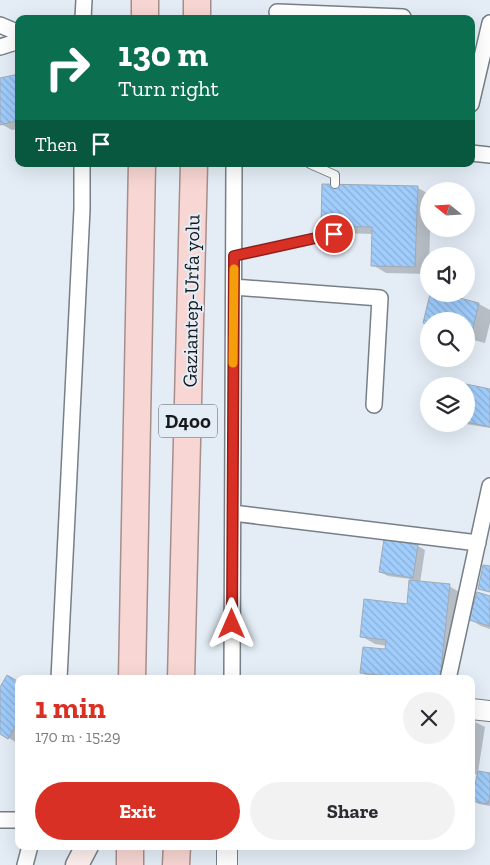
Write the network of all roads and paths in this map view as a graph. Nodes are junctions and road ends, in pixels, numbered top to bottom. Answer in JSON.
{"nodes":[{"id":1,"x":84,"y":0,"type":"edge"},
{"id":2,"x":145,"y":0,"type":"edge"},
{"id":3,"x":197,"y":0,"type":"edge"},
{"id":4,"x":278,"y":10,"type":"edge"},
{"id":5,"x":83,"y":15,"type":"edge"},
{"id":6,"x":145,"y":15,"type":"edge"},
{"id":7,"x":197,"y":15,"type":"edge"},
{"id":8,"x":367,"y":15,"type":"edge"},
{"id":9,"x":490,"y":22,"type":"edge"},
{"id":10,"x":0,"y":25,"type":"edge"},
{"id":11,"x":15,"y":31,"type":"edge"},
{"id":12,"x":15,"y":42,"type":"edge"},
{"id":13,"x":0,"y":47,"type":"edge"},
{"id":14,"x":475,"y":87,"type":"edge"},
{"id":15,"x":475,"y":153,"type":"edge"},
{"id":16,"x":490,"y":155,"type":"edge"},
{"id":17,"x":82,"y":167,"type":"edge"},
{"id":18,"x":142,"y":167,"type":"edge"},
{"id":19,"x":194,"y":167,"type":"edge"},
{"id":20,"x":234,"y":167,"type":"edge"},
{"id":21,"x":317,"y":167,"type":"edge"},
{"id":22,"x":335,"y":184,"type":"dead end"},
{"id":23,"x":335,"y":226,"type":"dead end"},
{"id":24,"x":234,"y":256,"type":"junction"},
{"id":25,"x":234,"y":287,"type":"junction"},
{"id":26,"x":374,"y":405,"type":"dead end"},
{"id":27,"x":490,"y":486,"type":"edge"},
{"id":28,"x":233,"y":513,"type":"junction"},
{"id":29,"x":478,"y":542,"type":"junction"},
{"id":30,"x":59,"y":675,"type":"edge"},
{"id":31,"x":132,"y":675,"type":"edge"},
{"id":32,"x":181,"y":675,"type":"edge"},
{"id":33,"x":232,"y":675,"type":"edge"},
{"id":34,"x":449,"y":675,"type":"edge"},
{"id":35,"x":475,"y":709,"type":"edge"},
{"id":36,"x":490,"y":711,"type":"edge"},
{"id":37,"x":0,"y":820,"type":"edge"},
{"id":38,"x":15,"y":820,"type":"edge"},
{"id":39,"x":29,"y":850,"type":"edge"},
{"id":40,"x":85,"y":850,"type":"edge"},
{"id":41,"x":130,"y":850,"type":"edge"},
{"id":42,"x":177,"y":850,"type":"edge"},
{"id":43,"x":227,"y":850,"type":"edge"},
{"id":44,"x":25,"y":865,"type":"edge"},
{"id":45,"x":78,"y":865,"type":"edge"},
{"id":46,"x":130,"y":865,"type":"edge"},
{"id":47,"x":176,"y":865,"type":"edge"},
{"id":48,"x":227,"y":865,"type":"edge"}],
"edges":[{"from":1,"to":5,"type":"street"},
{"from":2,"to":6,"type":"highway"},
{"from":3,"to":7,"type":"highway"},
{"from":4,"to":8,"type":"street"},
{"from":9,"to":14,"type":"street"},
{"from":10,"to":11,"type":"street"},
{"from":12,"to":13,"type":"street"},
{"from":15,"to":16,"type":"street"},
{"from":17,"to":30,"type":"street"},
{"from":18,"to":31,"type":"highway","number":"D400"},
{"from":19,"to":32,"type":"highway","name":"Gaziantep-Urfa yolu","number":"D400"},
{"from":20,"to":24,"type":"street"},
{"from":21,"to":22,"type":"lane"},
{"from":23,"to":24,"type":"lane"},
{"from":24,"to":25,"type":"street"},
{"from":25,"to":26,"type":"street"},
{"from":25,"to":28,"type":"street"},
{"from":27,"to":29,"type":"street"},
{"from":28,"to":29,"type":"street"},
{"from":28,"to":33,"type":"street"},
{"from":29,"to":34,"type":"street"},
{"from":35,"to":36,"type":"street"},
{"from":37,"to":38,"type":"street"},
{"from":39,"to":44,"type":"street"},
{"from":40,"to":45,"type":"main road"},
{"from":41,"to":46,"type":"highway"},
{"from":42,"to":47,"type":"highway"},
{"from":43,"to":48,"type":"street"}]}
